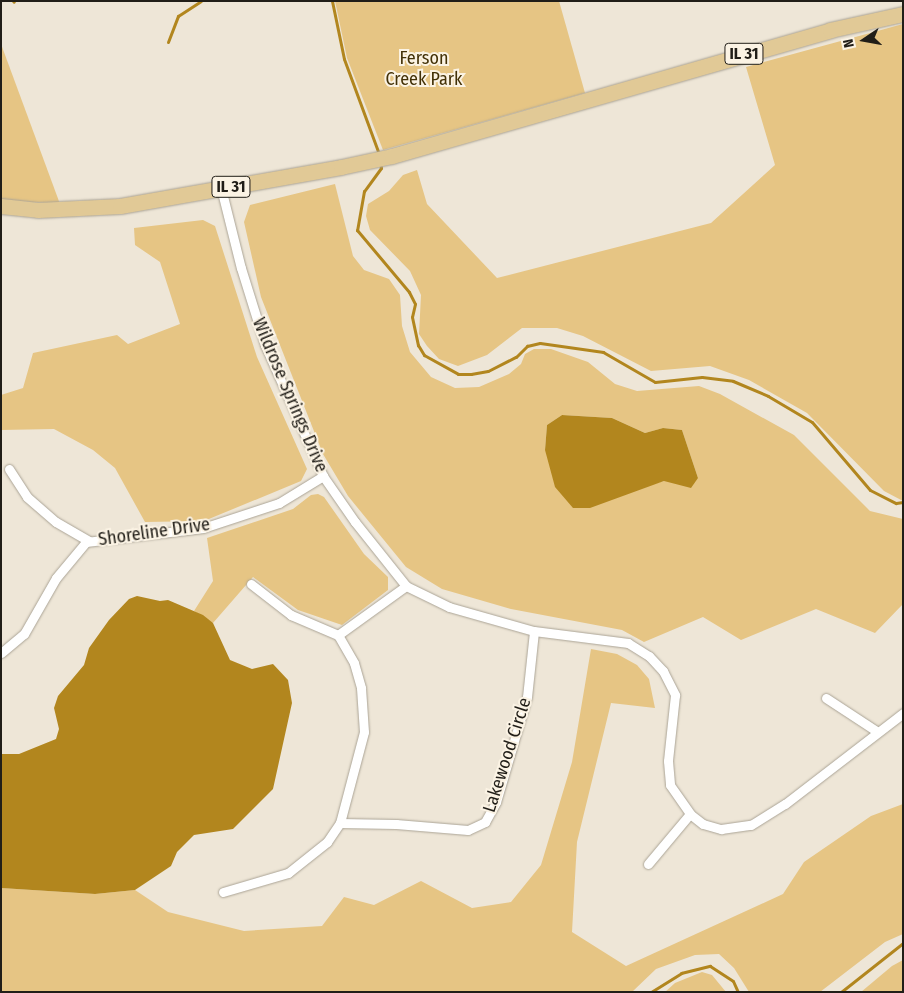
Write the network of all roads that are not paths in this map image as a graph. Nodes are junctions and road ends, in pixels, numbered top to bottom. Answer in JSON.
{"nodes":[{"id":1,"x":903,"y":14,"type":"edge"},
{"id":2,"x":221,"y":188,"type":"junction"},
{"id":3,"x":1,"y":206,"type":"edge"},
{"id":4,"x":9,"y":469,"type":"dead end"},
{"id":5,"x":323,"y":476,"type":"junction"},
{"id":6,"x":89,"y":541,"type":"junction"},
{"id":7,"x":251,"y":584,"type":"dead end"},
{"id":8,"x":406,"y":586,"type":"junction"},
{"id":9,"x":534,"y":631,"type":"junction"},
{"id":10,"x":338,"y":635,"type":"junction"},
{"id":11,"x":3,"y":650,"type":"edge"},
{"id":12,"x":826,"y":698,"type":"dead end"},
{"id":13,"x":903,"y":713,"type":"edge"},
{"id":14,"x":878,"y":732,"type":"junction"},
{"id":15,"x":690,"y":814,"type":"junction"},
{"id":16,"x":340,"y":823,"type":"junction"},
{"id":17,"x":648,"y":864,"type":"dead end"},
{"id":18,"x":223,"y":892,"type":"dead end"}],
"edges":[{"from":1,"to":2,"type":"main road","number":"IL 31"},
{"from":2,"to":3,"type":"main road","number":"IL 31"},
{"from":2,"to":5,"type":"street","name":"Wildrose Springs Drive"},
{"from":4,"to":6,"type":"street"},
{"from":5,"to":6,"type":"street","name":"Shoreline Drive"},
{"from":5,"to":8,"type":"street","name":"Wildrose Springs Drive"},
{"from":6,"to":11,"type":"street","name":"Shoreline Drive"},
{"from":7,"to":10,"type":"street"},
{"from":8,"to":9,"type":"street","name":"Wildrose Springs Drive"},
{"from":8,"to":10,"type":"street"},
{"from":9,"to":15,"type":"street","name":"Wildrose Springs Drive"},
{"from":9,"to":16,"type":"street","name":"Lakewood Circle"},
{"from":10,"to":16,"type":"street"},
{"from":12,"to":14,"type":"street"},
{"from":13,"to":14,"type":"street","name":"Wildrose Springs Drive"},
{"from":14,"to":15,"type":"street","name":"Wildrose Springs Drive"},
{"from":15,"to":17,"type":"street"},
{"from":16,"to":18,"type":"street"}]}
